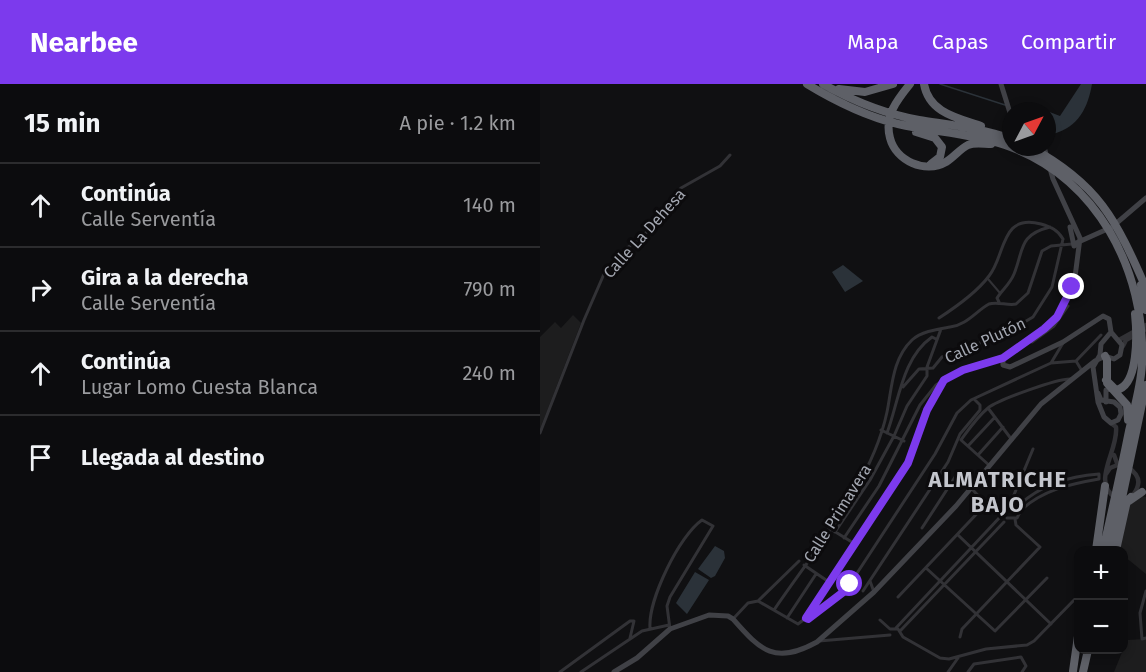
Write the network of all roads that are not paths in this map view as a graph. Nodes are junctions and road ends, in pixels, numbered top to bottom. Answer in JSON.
{"nodes":[{"id":1,"x":807,"y":84,"type":"edge"},
{"id":2,"x":823,"y":84,"type":"edge"},
{"id":3,"x":828,"y":84,"type":"edge"},
{"id":4,"x":893,"y":84,"type":"edge"},
{"id":5,"x":910,"y":84,"type":"edge"},
{"id":6,"x":924,"y":84,"type":"edge"},
{"id":7,"x":1001,"y":84,"type":"edge"},
{"id":8,"x":837,"y":102,"type":"junction"},
{"id":9,"x":1008,"y":102,"type":"edge"},
{"id":10,"x":1002,"y":134,"type":"edge"},
{"id":11,"x":1002,"y":136,"type":"edge"},
{"id":12,"x":1002,"y":146,"type":"edge"},
{"id":13,"x":1002,"y":147,"type":"edge"},
{"id":14,"x":730,"y":155,"type":"dead end"},
{"id":15,"x":1042,"y":156,"type":"edge"},
{"id":16,"x":1044,"y":156,"type":"edge"},
{"id":17,"x":921,"y":166,"type":"junction"},
{"id":18,"x":1146,"y":198,"type":"edge"},
{"id":19,"x":1051,"y":227,"type":"junction"},
{"id":20,"x":1117,"y":235,"type":"junction"},
{"id":21,"x":1064,"y":239,"type":"junction"},
{"id":22,"x":1076,"y":240,"type":"junction"},
{"id":23,"x":1062,"y":245,"type":"junction"},
{"id":24,"x":1139,"y":273,"type":"junction"},
{"id":25,"x":987,"y":279,"type":"junction"},
{"id":26,"x":1146,"y":288,"type":"edge"},
{"id":27,"x":1000,"y":293,"type":"junction"},
{"id":28,"x":1002,"y":304,"type":"junction"},
{"id":29,"x":1068,"y":306,"type":"dead end"},
{"id":30,"x":1146,"y":310,"type":"edge"},
{"id":31,"x":939,"y":318,"type":"dead end"},
{"id":32,"x":942,"y":327,"type":"junction"},
{"id":33,"x":1146,"y":327,"type":"edge"},
{"id":34,"x":1111,"y":332,"type":"junction"},
{"id":35,"x":1101,"y":335,"type":"dead end"},
{"id":36,"x":1107,"y":338,"type":"junction"},
{"id":37,"x":936,"y":339,"type":"junction"},
{"id":38,"x":1122,"y":339,"type":"junction"},
{"id":39,"x":1027,"y":341,"type":"junction"},
{"id":40,"x":1063,"y":342,"type":"junction"},
{"id":41,"x":1103,"y":353,"type":"junction"},
{"id":42,"x":1003,"y":358,"type":"junction"},
{"id":43,"x":1114,"y":359,"type":"junction"},
{"id":44,"x":1076,"y":360,"type":"junction"},
{"id":45,"x":1095,"y":361,"type":"junction"},
{"id":46,"x":1051,"y":363,"type":"junction"},
{"id":47,"x":927,"y":367,"type":"junction"},
{"id":48,"x":1107,"y":367,"type":"junction"},
{"id":49,"x":1082,"y":371,"type":"junction"},
{"id":50,"x":1094,"y":377,"type":"junction"},
{"id":51,"x":1074,"y":378,"type":"junction"},
{"id":52,"x":944,"y":380,"type":"junction"},
{"id":53,"x":1106,"y":380,"type":"junction"},
{"id":54,"x":1146,"y":385,"type":"edge"},
{"id":55,"x":903,"y":387,"type":"junction"},
{"id":56,"x":1111,"y":389,"type":"junction"},
{"id":57,"x":1098,"y":393,"type":"junction"},
{"id":58,"x":1146,"y":394,"type":"edge"},
{"id":59,"x":974,"y":399,"type":"junction"},
{"id":60,"x":1106,"y":402,"type":"junction"},
{"id":61,"x":988,"y":408,"type":"junction"},
{"id":62,"x":995,"y":417,"type":"junction"},
{"id":63,"x":1121,"y":418,"type":"junction"},
{"id":64,"x":1111,"y":423,"type":"junction"},
{"id":65,"x":1003,"y":428,"type":"junction"},
{"id":66,"x":1137,"y":428,"type":"junction"},
{"id":67,"x":881,"y":430,"type":"junction"},
{"id":68,"x":540,"y":433,"type":"edge"},
{"id":69,"x":887,"y":433,"type":"junction"},
{"id":70,"x":894,"y":436,"type":"junction"},
{"id":71,"x":1012,"y":440,"type":"junction"},
{"id":72,"x":904,"y":441,"type":"junction"},
{"id":73,"x":968,"y":446,"type":"junction"},
{"id":74,"x":1033,"y":449,"type":"dead end"},
{"id":75,"x":978,"y":455,"type":"junction"},
{"id":76,"x":1119,"y":465,"type":"junction"},
{"id":77,"x":990,"y":466,"type":"junction"},
{"id":78,"x":1138,"y":474,"type":"junction"},
{"id":79,"x":969,"y":478,"type":"dead end"},
{"id":80,"x":1145,"y":478,"type":"edge"},
{"id":81,"x":1105,"y":484,"type":"junction"},
{"id":82,"x":971,"y":488,"type":"junction"},
{"id":83,"x":1144,"y":491,"type":"edge"},
{"id":84,"x":1128,"y":500,"type":"junction"},
{"id":85,"x":985,"y":502,"type":"junction"},
{"id":86,"x":1011,"y":502,"type":"junction"},
{"id":87,"x":1019,"y":505,"type":"junction"},
{"id":88,"x":1006,"y":506,"type":"dead end"},
{"id":89,"x":1021,"y":510,"type":"junction"},
{"id":90,"x":1007,"y":518,"type":"dead end"},
{"id":91,"x":1015,"y":519,"type":"junction"},
{"id":92,"x":1004,"y":522,"type":"dead end"},
{"id":93,"x":829,"y":528,"type":"junction"},
{"id":94,"x":922,"y":528,"type":"dead end"},
{"id":95,"x":835,"y":532,"type":"junction"},
{"id":96,"x":958,"y":535,"type":"junction"},
{"id":97,"x":844,"y":538,"type":"junction"},
{"id":98,"x":855,"y":544,"type":"junction"},
{"id":99,"x":1097,"y":546,"type":"edge"},
{"id":100,"x":1104,"y":546,"type":"edge"},
{"id":101,"x":1112,"y":546,"type":"edge"},
{"id":102,"x":1117,"y":546,"type":"edge"},
{"id":103,"x":971,"y":548,"type":"junction"},
{"id":104,"x":976,"y":552,"type":"junction"},
{"id":105,"x":799,"y":561,"type":"dead end"},
{"id":106,"x":804,"y":565,"type":"junction"},
{"id":107,"x":926,"y":568,"type":"junction"},
{"id":108,"x":816,"y":574,"type":"junction"},
{"id":109,"x":1047,"y":578,"type":"dead end"},
{"id":110,"x":870,"y":581,"type":"junction"},
{"id":111,"x":939,"y":581,"type":"junction"},
{"id":112,"x":1007,"y":581,"type":"junction"},
{"id":113,"x":830,"y":582,"type":"junction"},
{"id":114,"x":880,"y":585,"type":"junction"},
{"id":115,"x":944,"y":585,"type":"junction"},
{"id":116,"x":863,"y":591,"type":"dead end"},
{"id":117,"x":1146,"y":591,"type":"edge"},
{"id":118,"x":874,"y":592,"type":"junction"},
{"id":119,"x":898,"y":597,"type":"dead end"},
{"id":120,"x":1026,"y":599,"type":"junction"},
{"id":121,"x":1074,"y":599,"type":"edge"},
{"id":122,"x":758,"y":600,"type":"junction"},
{"id":123,"x":774,"y":610,"type":"junction"},
{"id":124,"x":975,"y":615,"type":"junction"},
{"id":125,"x":787,"y":618,"type":"junction"},
{"id":126,"x":806,"y":618,"type":"junction"},
{"id":127,"x":733,"y":619,"type":"junction"},
{"id":128,"x":880,"y":620,"type":"dead end"},
{"id":129,"x":1051,"y":624,"type":"junction"},
{"id":130,"x":669,"y":627,"type":"junction"},
{"id":131,"x":650,"y":628,"type":"junction"},
{"id":132,"x":895,"y":629,"type":"junction"},
{"id":133,"x":901,"y":630,"type":"junction"},
{"id":134,"x":890,"y":635,"type":"dead end"},
{"id":135,"x":960,"y":637,"type":"dead end"},
{"id":136,"x":630,"y":638,"type":"junction"},
{"id":137,"x":1144,"y":638,"type":"edge"},
{"id":138,"x":818,"y":642,"type":"junction"},
{"id":139,"x":1076,"y":654,"type":"edge"},
{"id":140,"x":1079,"y":654,"type":"edge"},
{"id":141,"x":1089,"y":654,"type":"edge"},
{"id":142,"x":958,"y":658,"type":"junction"},
{"id":143,"x":560,"y":672,"type":"edge"},
{"id":144,"x":581,"y":672,"type":"edge"},
{"id":145,"x":614,"y":672,"type":"edge"},
{"id":146,"x":948,"y":672,"type":"edge"},
{"id":147,"x":968,"y":672,"type":"edge"},
{"id":148,"x":1022,"y":672,"type":"edge"},
{"id":149,"x":1074,"y":672,"type":"edge"},
{"id":150,"x":1085,"y":672,"type":"edge"}],
"edges":[{"from":1,"to":8,"type":"highway"},
{"from":2,"to":11,"type":"highway"},
{"from":3,"to":4,"type":"highway"},
{"from":5,"to":17,"type":"highway"},
{"from":6,"to":10,"type":"highway"},
{"from":7,"to":9,"type":"main road"},
{"from":8,"to":12,"type":"highway"},
{"from":8,"to":17,"type":"highway"},
{"from":13,"to":17,"type":"highway"},
{"from":14,"to":68,"type":"street","name":"Calle La Dehesa"},
{"from":15,"to":22,"type":"main road"},
{"from":16,"to":20,"type":"highway"},
{"from":18,"to":22,"type":"main road"},
{"from":19,"to":21,"type":"street"},
{"from":19,"to":25,"type":"street"},
{"from":19,"to":27,"type":"street"},
{"from":20,"to":24,"type":"highway"},
{"from":20,"to":53,"type":"highway"},
{"from":20,"to":76,"type":"highway"},
{"from":21,"to":22,"type":"street"},
{"from":21,"to":23,"type":"street","name":"Calle Plutón"},
{"from":22,"to":23,"type":"street"},
{"from":22,"to":39,"type":"main road"},
{"from":23,"to":28,"type":"street"},
{"from":23,"to":47,"type":"street","name":"Calle Plutón"},
{"from":24,"to":26,"type":"highway"},
{"from":24,"to":30,"type":"highway"},
{"from":25,"to":27,"type":"street"},
{"from":25,"to":31,"type":"street"},
{"from":27,"to":28,"type":"street"},
{"from":28,"to":32,"type":"street","name":"Calle Primavera"},
{"from":29,"to":39,"type":"street"},
{"from":32,"to":37,"type":"street"},
{"from":32,"to":67,"type":"street","name":"Calle Primavera"},
{"from":33,"to":38,"type":"street"},
{"from":34,"to":36,"type":"main road"},
{"from":34,"to":38,"type":"main road"},
{"from":34,"to":40,"type":"main road"},
{"from":35,"to":44,"type":"street"},
{"from":36,"to":38,"type":"main road"},
{"from":36,"to":41,"type":"main road"},
{"from":37,"to":47,"type":"street"},
{"from":37,"to":55,"type":"street"},
{"from":38,"to":43,"type":"main road"},
{"from":39,"to":42,"type":"main road"},
{"from":40,"to":42,"type":"main road"},
{"from":40,"to":46,"type":"street"},
{"from":41,"to":43,"type":"main road"},
{"from":41,"to":45,"type":"main road"},
{"from":41,"to":48,"type":"highway"},
{"from":42,"to":52,"type":"street"},
{"from":43,"to":48,"type":"highway"},
{"from":44,"to":46,"type":"street"},
{"from":44,"to":49,"type":"street"},
{"from":45,"to":49,"type":"main road"},
{"from":45,"to":50,"type":"main road"},
{"from":46,"to":59,"type":"street"},
{"from":47,"to":55,"type":"street","name":"Calle Plutón"},
{"from":47,"to":70,"type":"street"},
{"from":48,"to":53,"type":"highway"},
{"from":49,"to":51,"type":"main road"},
{"from":50,"to":51,"type":"main road"},
{"from":50,"to":57,"type":"main road"},
{"from":51,"to":61,"type":"street"},
{"from":51,"to":71,"type":"main road"},
{"from":52,"to":72,"type":"street"},
{"from":52,"to":98,"type":"street"},
{"from":53,"to":56,"type":"highway"},
{"from":54,"to":66,"type":"highway"},
{"from":55,"to":69,"type":"street"},
{"from":56,"to":60,"type":"main road"},
{"from":56,"to":76,"type":"highway"},
{"from":57,"to":60,"type":"main road"},
{"from":57,"to":64,"type":"main road"},
{"from":58,"to":66,"type":"highway"},
{"from":59,"to":110,"type":"street"},
{"from":59,"to":126,"type":"street"},
{"from":60,"to":63,"type":"main road"},
{"from":61,"to":62,"type":"street"},
{"from":61,"to":73,"type":"street"},
{"from":62,"to":65,"type":"street"},
{"from":62,"to":73,"type":"street"},
{"from":63,"to":64,"type":"main road"},
{"from":63,"to":76,"type":"street"},
{"from":64,"to":81,"type":"street"},
{"from":65,"to":71,"type":"street"},
{"from":65,"to":75,"type":"street"},
{"from":66,"to":101,"type":"highway"},
{"from":67,"to":69,"type":"street"},
{"from":67,"to":93,"type":"street","name":"Calle Primavera"},
{"from":69,"to":70,"type":"street"},
{"from":70,"to":72,"type":"street"},
{"from":70,"to":95,"type":"street"},
{"from":71,"to":77,"type":"main road"},
{"from":72,"to":97,"type":"street"},
{"from":73,"to":75,"type":"street"},
{"from":74,"to":86,"type":"street"},
{"from":75,"to":77,"type":"street"},
{"from":76,"to":78,"type":"street"},
{"from":76,"to":81,"type":"street"},
{"from":76,"to":100,"type":"highway"},
{"from":77,"to":82,"type":"main road"},
{"from":78,"to":80,"type":"street"},
{"from":78,"to":84,"type":"street"},
{"from":79,"to":94,"type":"street"},
{"from":81,"to":84,"type":"street"},
{"from":81,"to":99,"type":"highway"},
{"from":82,"to":85,"type":"street"},
{"from":82,"to":114,"type":"main road"},
{"from":83,"to":84,"type":"highway"},
{"from":84,"to":102,"type":"highway"},
{"from":85,"to":96,"type":"street"},
{"from":85,"to":103,"type":"street"},
{"from":86,"to":87,"type":"street"},
{"from":86,"to":88,"type":"street"},
{"from":87,"to":89,"type":"street"},
{"from":87,"to":89,"type":"street"},
{"from":89,"to":91,"type":"street"},
{"from":90,"to":91,"type":"street"},
{"from":91,"to":112,"type":"street"},
{"from":92,"to":104,"type":"street"},
{"from":93,"to":95,"type":"street"},
{"from":93,"to":106,"type":"street","name":"Calle Primavera"},
{"from":95,"to":97,"type":"street"},
{"from":96,"to":103,"type":"street"},
{"from":96,"to":107,"type":"street"},
{"from":97,"to":98,"type":"street"},
{"from":98,"to":113,"type":"street"},
{"from":103,"to":104,"type":"street"},
{"from":103,"to":111,"type":"street"},
{"from":104,"to":112,"type":"street"},
{"from":104,"to":115,"type":"street"},
{"from":105,"to":122,"type":"street"},
{"from":106,"to":108,"type":"street"},
{"from":106,"to":123,"type":"street","name":"Calle Primavera"},
{"from":107,"to":111,"type":"street"},
{"from":107,"to":119,"type":"street"},
{"from":108,"to":113,"type":"street"},
{"from":108,"to":125,"type":"street"},
{"from":109,"to":120,"type":"street"},
{"from":110,"to":114,"type":"street"},
{"from":110,"to":116,"type":"street"},
{"from":110,"to":118,"type":"street"},
{"from":111,"to":115,"type":"street"},
{"from":111,"to":132,"type":"street"},
{"from":112,"to":120,"type":"street"},
{"from":112,"to":124,"type":"street"},
{"from":113,"to":126,"type":"street"},
{"from":114,"to":118,"type":"main road"},
{"from":115,"to":124,"type":"street"},
{"from":115,"to":133,"type":"street"},
{"from":117,"to":137,"type":"street"},
{"from":118,"to":138,"type":"main road"},
{"from":120,"to":124,"type":"street"},
{"from":120,"to":129,"type":"street"},
{"from":121,"to":129,"type":"street"},
{"from":122,"to":123,"type":"street"},
{"from":122,"to":127,"type":"street"},
{"from":123,"to":125,"type":"street"},
{"from":124,"to":135,"type":"street"},
{"from":125,"to":126,"type":"street"},
{"from":127,"to":130,"type":"main road"},
{"from":127,"to":138,"type":"main road"},
{"from":128,"to":132,"type":"street"},
{"from":129,"to":142,"type":"street"},
{"from":130,"to":131,"type":"street"},
{"from":130,"to":131,"type":"street"},
{"from":130,"to":145,"type":"main road"},
{"from":131,"to":136,"type":"street"},
{"from":132,"to":133,"type":"street"},
{"from":133,"to":142,"type":"street"},
{"from":134,"to":138,"type":"street"},
{"from":136,"to":143,"type":"street"},
{"from":136,"to":144,"type":"street"},
{"from":139,"to":149,"type":"highway"},
{"from":140,"to":149,"type":"highway"},
{"from":141,"to":150,"type":"highway"},
{"from":142,"to":146,"type":"street"},
{"from":147,"to":148,"type":"street"}]}
